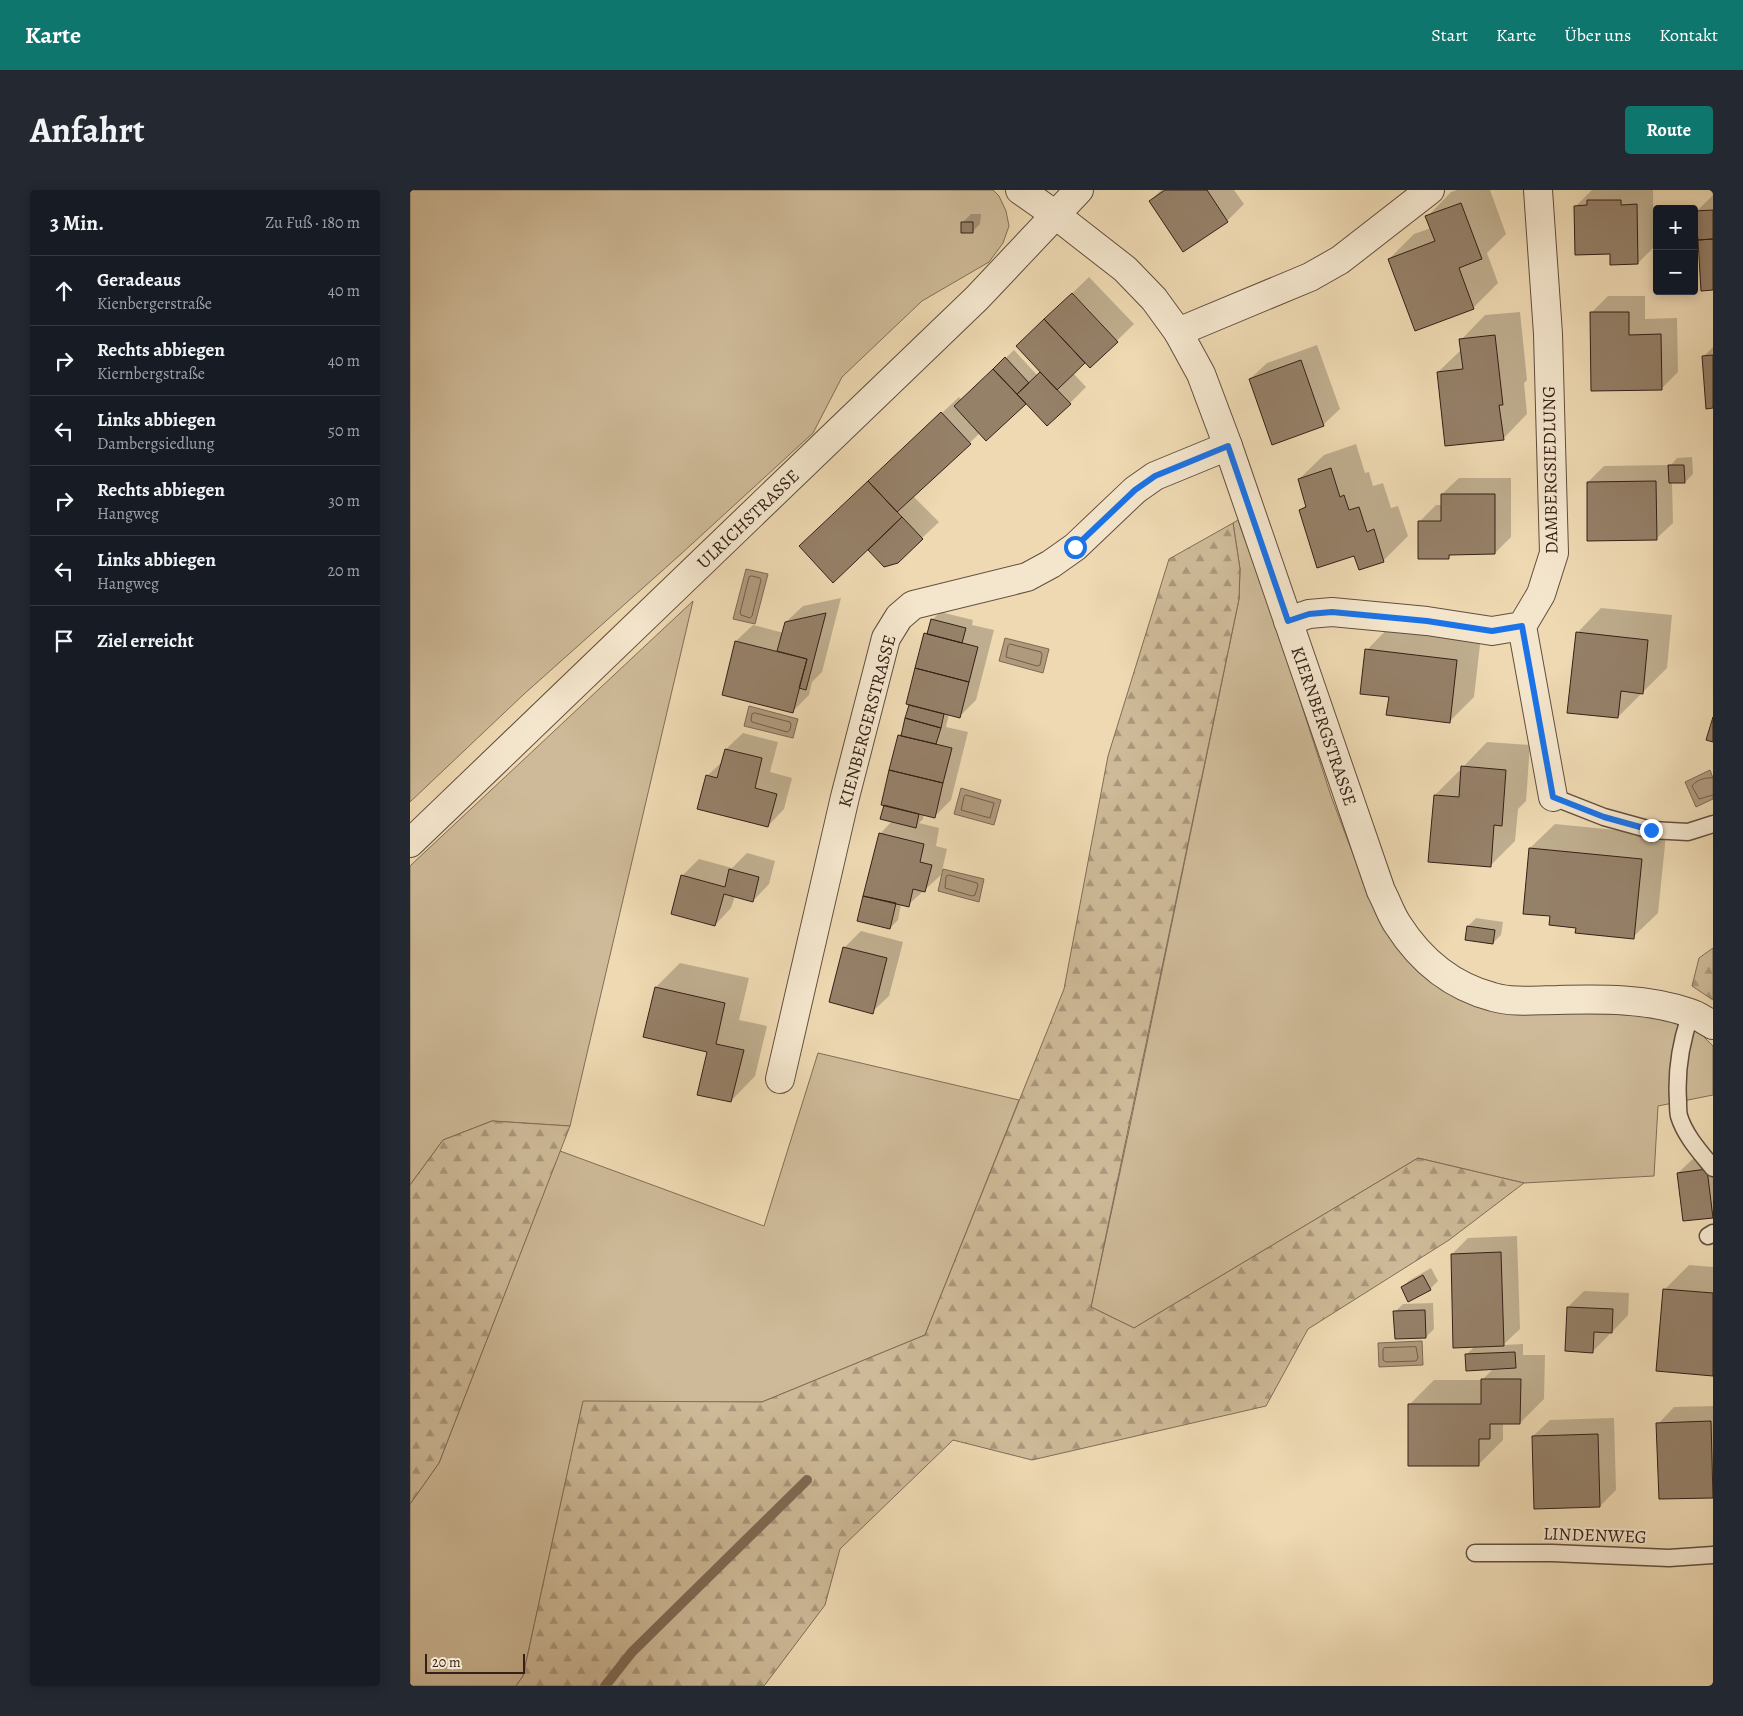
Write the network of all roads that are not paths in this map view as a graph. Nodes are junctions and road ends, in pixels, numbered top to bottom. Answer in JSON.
{"nodes":[{"id":1,"x":1020,"y":190,"type":"edge"},
{"id":2,"x":1080,"y":190,"type":"edge"},
{"id":3,"x":1430,"y":190,"type":"edge"},
{"id":4,"x":1538,"y":190,"type":"edge"},
{"id":5,"x":1057,"y":216,"type":"junction"},
{"id":6,"x":1178,"y":332,"type":"junction"},
{"id":7,"x":1228,"y":446,"type":"junction"},
{"id":8,"x":1288,"y":621,"type":"junction"},
{"id":9,"x":1522,"y":626,"type":"junction"},
{"id":10,"x":1553,"y":797,"type":"joint"},
{"id":11,"x":1713,"y":824,"type":"edge"},
{"id":12,"x":410,"y":843,"type":"edge"},
{"id":13,"x":1702,"y":1019,"type":"edge"},
{"id":14,"x":780,"y":1079,"type":"dead end"},
{"id":15,"x":1713,"y":1168,"type":"edge"},
{"id":16,"x":1475,"y":1553,"type":"dead end"},
{"id":17,"x":1713,"y":1555,"type":"edge"}],
"edges":[{"from":1,"to":5,"type":"street","name":"KIERNBERGSTRASSE"},
{"from":2,"to":5,"type":"street","name":"ULRICHSTRASSE"},
{"from":3,"to":6,"type":"street"},
{"from":4,"to":9,"type":"street","name":"DAMBERGSIEDLUNG"},
{"from":5,"to":6,"type":"street","name":"KIERNBERGSTRASSE"},
{"from":5,"to":12,"type":"street","name":"ULRICHSTRASSE"},
{"from":6,"to":7,"type":"street","name":"KIERNBERGSTRASSE"},
{"from":7,"to":8,"type":"street","name":"KIERNBERGSTRASSE"},
{"from":7,"to":14,"type":"street","name":"KIENBERGERSTRASSE"},
{"from":8,"to":9,"type":"street"},
{"from":8,"to":13,"type":"street","name":"KIERNBERGSTRASSE"},
{"from":9,"to":10,"type":"street"},
{"from":10,"to":11,"type":"lane"},
{"from":13,"to":15,"type":"lane"},
{"from":16,"to":17,"type":"lane","name":"LINDENWEG"}]}
